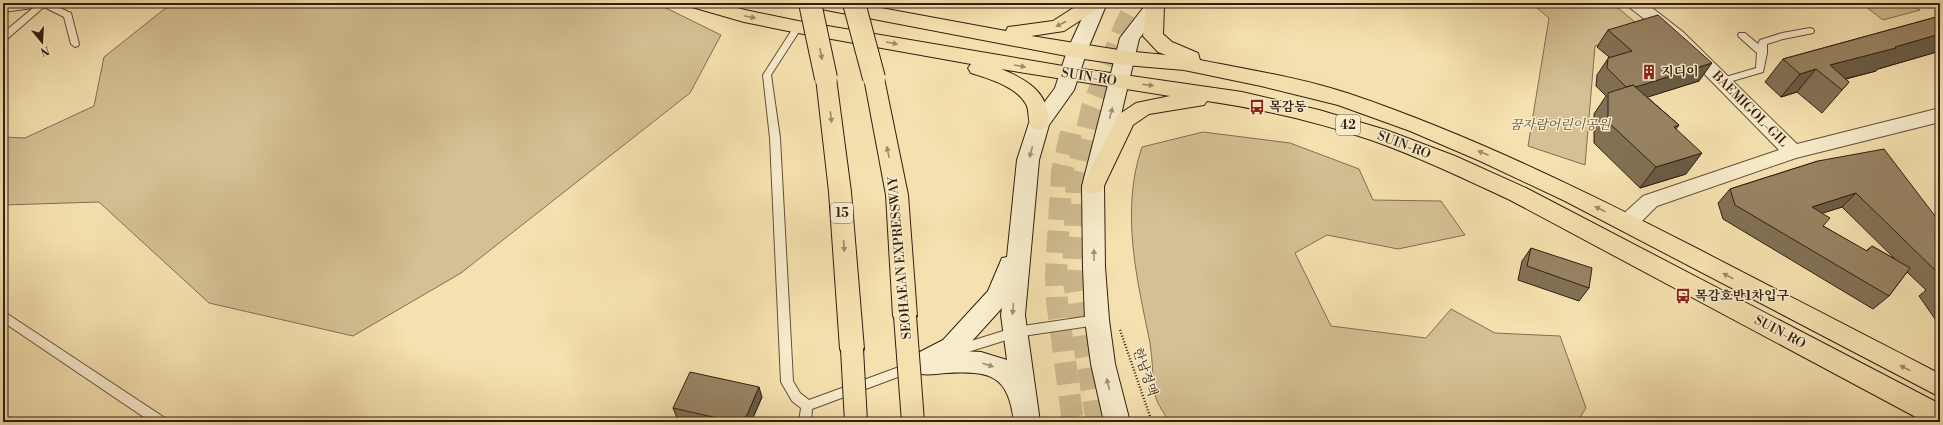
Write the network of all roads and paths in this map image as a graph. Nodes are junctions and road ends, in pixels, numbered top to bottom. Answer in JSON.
{"nodes":[{"id":1,"x":44,"y":3,"type":"edge"},
{"id":2,"x":699,"y":3,"type":"edge"},
{"id":3,"x":810,"y":3,"type":"edge"},
{"id":4,"x":821,"y":3,"type":"edge"},
{"id":5,"x":854,"y":3,"type":"edge"},
{"id":6,"x":1094,"y":3,"type":"edge"},
{"id":7,"x":1098,"y":3,"type":"edge"},
{"id":8,"x":1635,"y":3,"type":"edge"},
{"id":9,"x":1156,"y":5,"type":"edge"},
{"id":10,"x":3,"y":9,"type":"edge"},
{"id":11,"x":798,"y":27,"type":"junction"},
{"id":12,"x":1810,"y":31,"type":"dead end"},
{"id":13,"x":978,"y":32,"type":"junction"},
{"id":14,"x":1742,"y":35,"type":"dead end"},
{"id":15,"x":3,"y":38,"type":"edge"},
{"id":16,"x":75,"y":44,"type":"dead end"},
{"id":17,"x":922,"y":49,"type":"junction"},
{"id":18,"x":1077,"y":51,"type":"junction"},
{"id":19,"x":1763,"y":53,"type":"junction"},
{"id":20,"x":1125,"y":58,"type":"junction"},
{"id":21,"x":1222,"y":70,"type":"junction"},
{"id":22,"x":1069,"y":74,"type":"junction"},
{"id":23,"x":1722,"y":81,"type":"junction"},
{"id":24,"x":1119,"y":82,"type":"junction"},
{"id":25,"x":1242,"y":99,"type":"junction"},
{"id":26,"x":1940,"y":115,"type":"edge"},
{"id":27,"x":1039,"y":123,"type":"junction"},
{"id":28,"x":1793,"y":152,"type":"junction"},
{"id":29,"x":1093,"y":186,"type":"junction"},
{"id":30,"x":1627,"y":223,"type":"junction"},
{"id":31,"x":1019,"y":244,"type":"junction"},
{"id":32,"x":3,"y":316,"type":"edge"},
{"id":33,"x":1097,"y":320,"type":"junction"},
{"id":34,"x":1120,"y":330,"type":"dead end"},
{"id":35,"x":1016,"y":332,"type":"junction"},
{"id":36,"x":921,"y":364,"type":"junction"},
{"id":37,"x":1940,"y":386,"type":"edge"},
{"id":38,"x":806,"y":406,"type":"junction"},
{"id":39,"x":1026,"y":414,"type":"edge"},
{"id":40,"x":1940,"y":417,"type":"edge"},
{"id":41,"x":161,"y":422,"type":"edge"},
{"id":42,"x":805,"y":422,"type":"edge"},
{"id":43,"x":856,"y":422,"type":"edge"},
{"id":44,"x":913,"y":422,"type":"edge"},
{"id":45,"x":1117,"y":422,"type":"edge"},
{"id":46,"x":1152,"y":422,"type":"edge"}],
"edges":[{"from":1,"to":10,"type":"lane"},
{"from":1,"to":15,"type":"lane"},
{"from":1,"to":16,"type":"lane"},
{"from":2,"to":11,"type":"main road","name":"SUIN-RO","number":"42","one_way":true},
{"from":3,"to":43,"type":"main road","number":"15","one_way":true,"bridge":true},
{"from":4,"to":13,"type":"main road","name":"SUIN-RO","number":"42"},
{"from":44,"to":5,"type":"main road","name":"SEOHAEAN EXPRESSWAY","one_way":true,"bridge":true},
{"from":6,"to":13,"type":"main road","one_way":true},
{"from":7,"to":18,"type":"main road"},
{"from":8,"to":23,"type":"street","name":"BAEMIGOL-GIL"},
{"from":9,"to":20,"type":"main road"},
{"from":9,"to":21,"type":"main road"},
{"from":11,"to":17,"type":"main road","name":"SUIN-RO","number":"42","one_way":true},
{"from":11,"to":38,"type":"lane"},
{"from":12,"to":19,"type":"lane"},
{"from":13,"to":18,"type":"main road","name":"SUIN-RO","number":"42"},
{"from":14,"to":19,"type":"lane"},
{"from":17,"to":22,"type":"main road","name":"SUIN-RO","number":"42","one_way":true},
{"from":17,"to":27,"type":"main road"},
{"from":18,"to":20,"type":"main road","name":"SUIN-RO","number":"42"},
{"from":18,"to":22,"type":"main road"},
{"from":19,"to":23,"type":"lane"},
{"from":20,"to":21,"type":"main road","name":"SUIN-RO","number":"42"},
{"from":20,"to":24,"type":"main road"},
{"from":30,"to":21,"type":"main road","name":"SUIN-RO","number":"42","one_way":true},
{"from":22,"to":24,"type":"main road","name":"SUIN-RO","number":"42"},
{"from":22,"to":27,"type":"main road"},
{"from":23,"to":28,"type":"street","name":"BAEMIGOL-GIL"},
{"from":24,"to":25,"type":"main road","name":"SUIN-RO","number":"42","one_way":true},
{"from":29,"to":24,"type":"main road","one_way":true},
{"from":25,"to":29,"type":"main road"},
{"from":25,"to":40,"type":"main road","name":"SUIN-RO","number":"42"},
{"from":26,"to":28,"type":"street"},
{"from":27,"to":31,"type":"main road","one_way":true},
{"from":28,"to":30,"type":"street"},
{"from":33,"to":29,"type":"main road","one_way":true},
{"from":37,"to":30,"type":"main road","name":"SUIN-RO","number":"42","one_way":true},
{"from":31,"to":35,"type":"main road","one_way":true},
{"from":31,"to":36,"type":"main road"},
{"from":32,"to":41,"type":"lane"},
{"from":33,"to":35,"type":"lane"},
{"from":45,"to":33,"type":"main road","one_way":true},
{"from":34,"to":46,"type":"path","name":"한남정맥"},
{"from":35,"to":36,"type":"lane"},
{"from":35,"to":39,"type":"main road"},
{"from":36,"to":38,"type":"lane"},
{"from":36,"to":39,"type":"main road","one_way":true},
{"from":38,"to":42,"type":"lane"}]}
